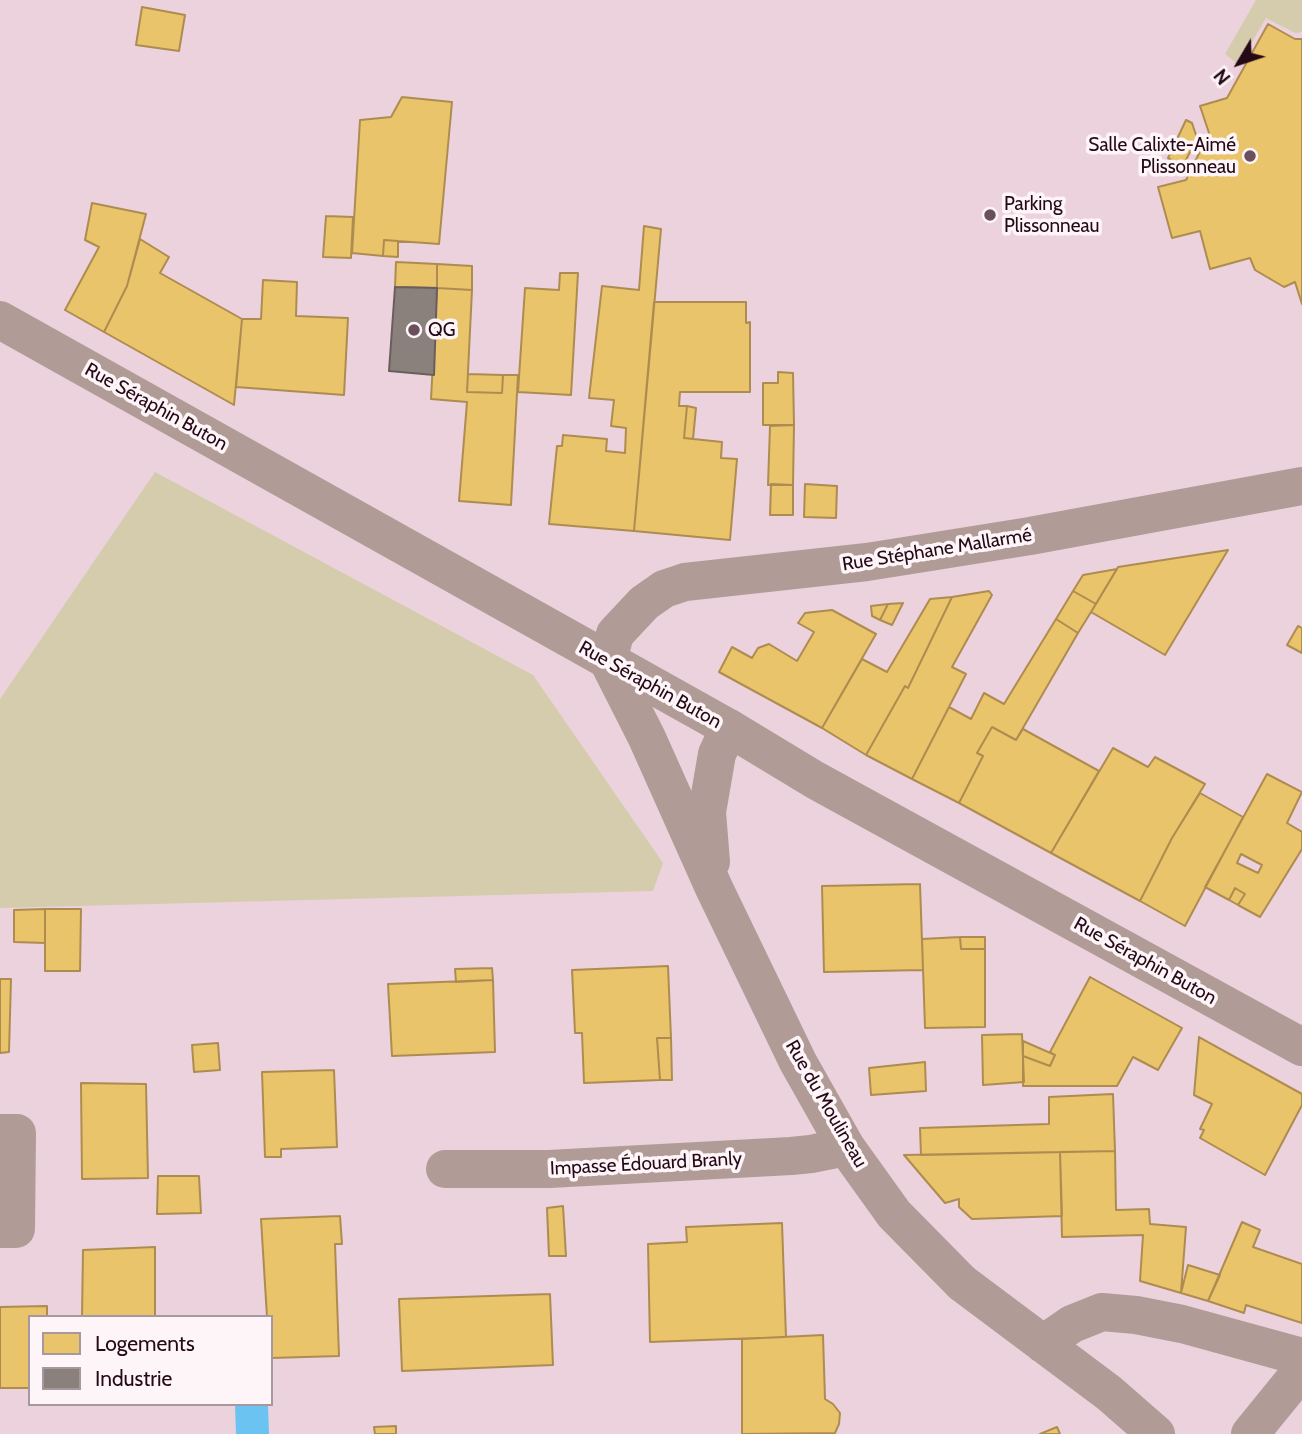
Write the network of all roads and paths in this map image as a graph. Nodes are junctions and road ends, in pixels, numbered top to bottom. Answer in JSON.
{"nodes":[{"id":1,"x":0,"y":320,"type":"edge"},
{"id":2,"x":1302,"y":486,"type":"edge"},
{"id":3,"x":608,"y":662,"type":"junction"},
{"id":4,"x":729,"y":728,"type":"junction"},
{"id":5,"x":714,"y":888,"type":"junction"},
{"id":6,"x":1302,"y":1047,"type":"edge"},
{"id":7,"x":0,"y":1133,"type":"edge"},
{"id":8,"x":846,"y":1147,"type":"junction"},
{"id":9,"x":445,"y":1169,"type":"dead end"},
{"id":10,"x":0,"y":1229,"type":"edge"},
{"id":11,"x":1043,"y":1343,"type":"junction"},
{"id":12,"x":1302,"y":1357,"type":"edge"},
{"id":13,"x":1302,"y":1370,"type":"edge"},
{"id":14,"x":1156,"y":1434,"type":"edge"},
{"id":15,"x":1250,"y":1434,"type":"edge"}],
"edges":[{"from":1,"to":3,"type":"street","name":"Rue Séraphin Buton"},
{"from":2,"to":3,"type":"street","name":"Rue Stéphane Mallarmé"},
{"from":3,"to":4,"type":"street","name":"Rue Séraphin Buton"},
{"from":3,"to":5,"type":"street","name":"Rue du Moulineau"},
{"from":4,"to":5,"type":"street","name":"Rue du Moulineau"},
{"from":4,"to":6,"type":"street","name":"Rue Séraphin Buton"},
{"from":5,"to":8,"type":"street","name":"Rue du Moulineau"},
{"from":7,"to":10,"type":"street"},
{"from":8,"to":9,"type":"street","name":"Impasse Édouard Branly"},
{"from":8,"to":11,"type":"street","name":"Rue du Moulineau"},
{"from":11,"to":12,"type":"street"},
{"from":11,"to":14,"type":"street","name":"Rue du Moulineau"},
{"from":13,"to":15,"type":"street"}]}
